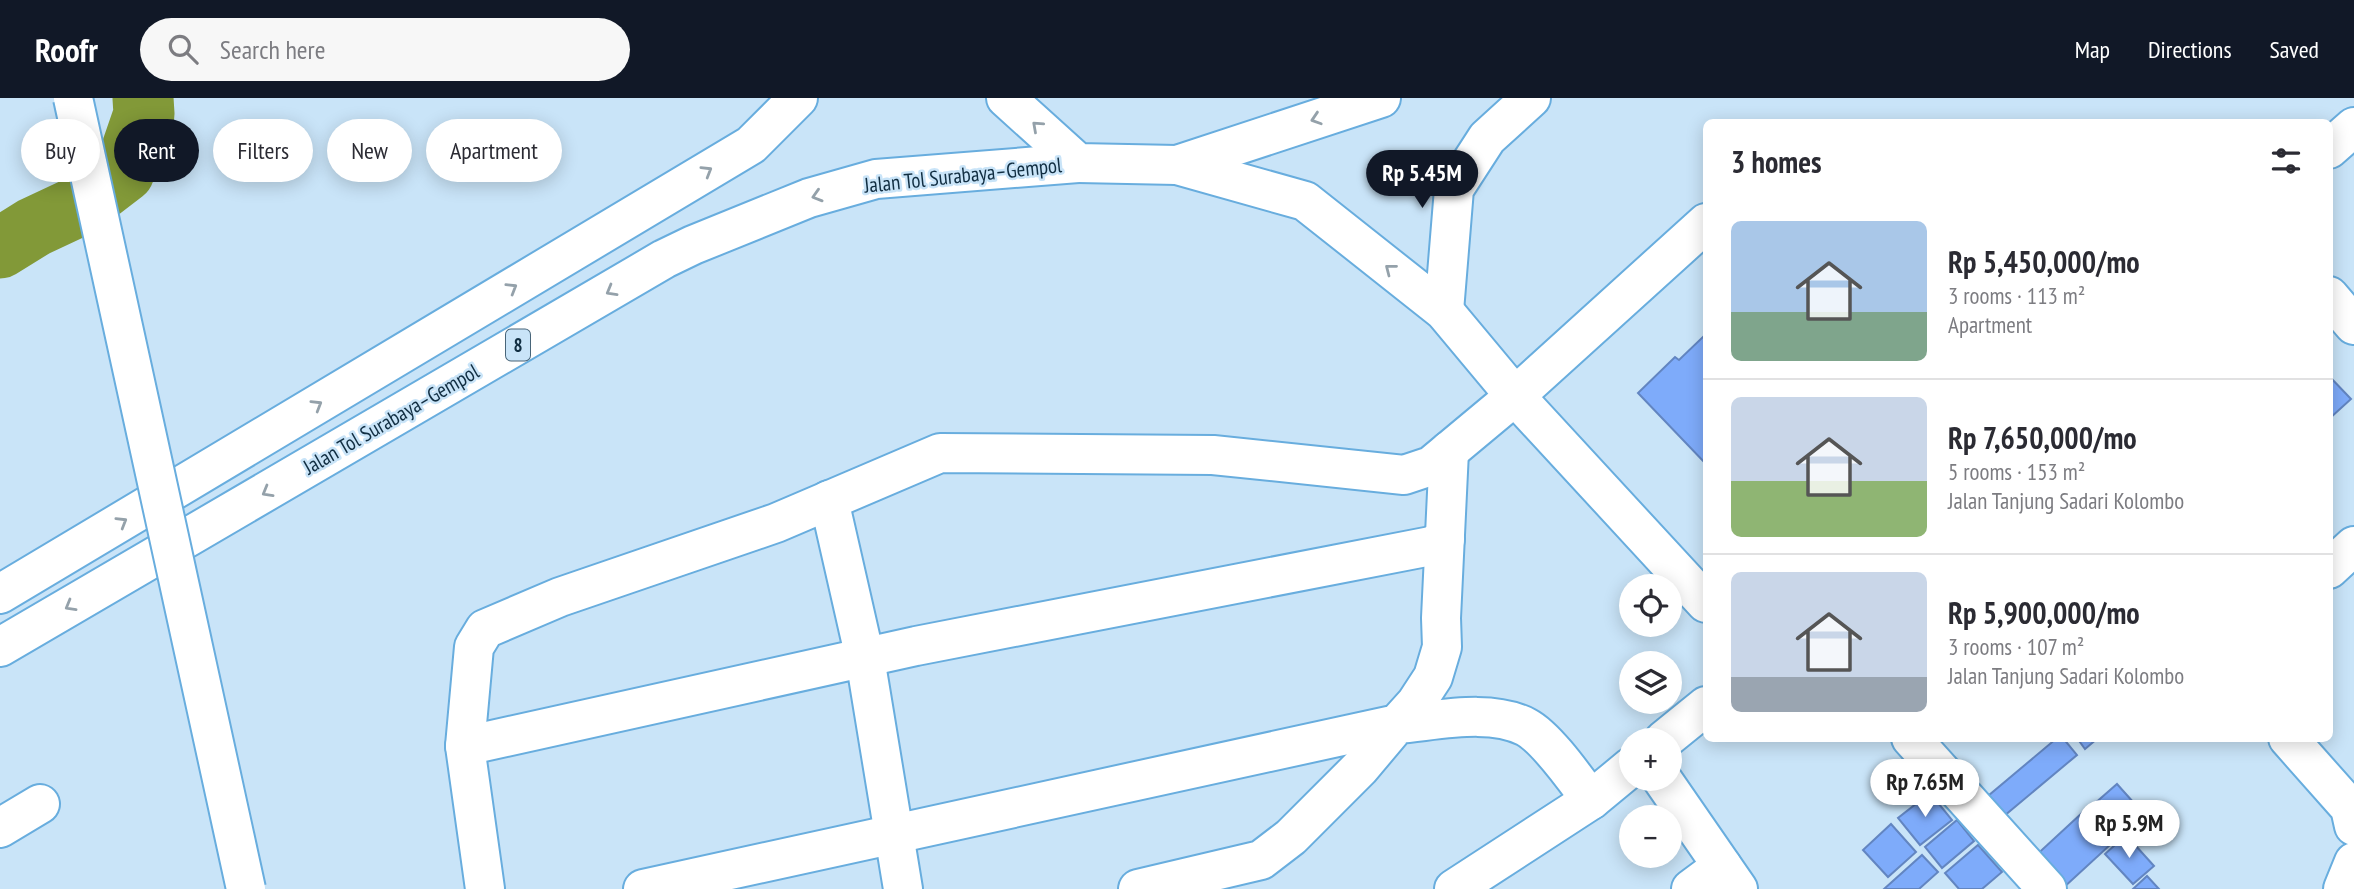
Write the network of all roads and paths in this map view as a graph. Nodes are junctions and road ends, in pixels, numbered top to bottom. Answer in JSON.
{"nodes":[{"id":1,"x":73,"y":98,"type":"edge"},
{"id":2,"x":798,"y":98,"type":"edge"},
{"id":3,"x":1006,"y":98,"type":"edge"},
{"id":4,"x":1381,"y":98,"type":"edge"},
{"id":5,"x":1531,"y":98,"type":"edge"},
{"id":6,"x":2344,"y":98,"type":"edge"},
{"id":7,"x":2354,"y":111,"type":"edge"},
{"id":8,"x":2354,"y":127,"type":"edge"},
{"id":9,"x":2333,"y":145,"type":"edge"},
{"id":10,"x":1079,"y":163,"type":"junction"},
{"id":11,"x":1177,"y":165,"type":"junction"},
{"id":12,"x":1703,"y":226,"type":"edge"},
{"id":13,"x":2333,"y":301,"type":"edge"},
{"id":14,"x":1444,"y":311,"type":"junction"},
{"id":15,"x":2354,"y":326,"type":"edge"},
{"id":16,"x":1515,"y":396,"type":"junction"},
{"id":17,"x":1449,"y":451,"type":"junction"},
{"id":18,"x":829,"y":500,"type":"junction"},
{"id":19,"x":1445,"y":539,"type":"junction"},
{"id":20,"x":2354,"y":546,"type":"edge"},
{"id":21,"x":2333,"y":565,"type":"edge"},
{"id":22,"x":0,"y":594,"type":"edge"},
{"id":23,"x":1703,"y":600,"type":"edge"},
{"id":24,"x":0,"y":647,"type":"edge"},
{"id":25,"x":865,"y":658,"type":"junction"},
{"id":26,"x":1703,"y":708,"type":"edge"},
{"id":27,"x":1397,"y":724,"type":"junction"},
{"id":28,"x":1679,"y":728,"type":"edge"},
{"id":29,"x":1915,"y":742,"type":"edge"},
{"id":30,"x":2292,"y":742,"type":"edge"},
{"id":31,"x":465,"y":746,"type":"junction"},
{"id":32,"x":1619,"y":777,"type":"edge"},
{"id":33,"x":1670,"y":791,"type":"edge"},
{"id":34,"x":1591,"y":800,"type":"junction"},
{"id":35,"x":40,"y":804,"type":"dead end"},
{"id":36,"x":2354,"y":826,"type":"edge"},
{"id":37,"x":0,"y":828,"type":"edge"},
{"id":38,"x":894,"y":834,"type":"junction"},
{"id":39,"x":2354,"y":862,"type":"edge"},
{"id":40,"x":1730,"y":878,"type":"edge"},
{"id":41,"x":1470,"y":885,"type":"edge"},
{"id":42,"x":246,"y":889,"type":"edge"},
{"id":43,"x":485,"y":889,"type":"edge"},
{"id":44,"x":643,"y":889,"type":"edge"},
{"id":45,"x":902,"y":889,"type":"edge"},
{"id":46,"x":1138,"y":889,"type":"edge"},
{"id":47,"x":1691,"y":889,"type":"edge"},
{"id":48,"x":2047,"y":889,"type":"edge"},
{"id":49,"x":2343,"y":889,"type":"edge"}],
"edges":[{"from":1,"to":42,"type":"main road","bridge":true},
{"from":22,"to":2,"type":"main road","one_way":true},
{"from":10,"to":3,"type":"main road","one_way":true},
{"from":4,"to":11,"type":"main road","one_way":true},
{"from":5,"to":14,"type":"main road"},
{"from":6,"to":7,"type":"main road"},
{"from":8,"to":9,"type":"main road"},
{"from":10,"to":11,"type":"main road","name":"Jalan Tol Surabaya–Gempol"},
{"from":10,"to":24,"type":"main road","name":"Jalan Tol Surabaya–Gempol","number":"8","one_way":true},
{"from":14,"to":11,"type":"main road","one_way":true},
{"from":12,"to":16,"type":"main road"},
{"from":13,"to":15,"type":"main road"},
{"from":14,"to":16,"type":"main road"},
{"from":16,"to":17,"type":"main road"},
{"from":16,"to":23,"type":"main road"},
{"from":17,"to":18,"type":"main road"},
{"from":17,"to":19,"type":"main road"},
{"from":18,"to":25,"type":"main road"},
{"from":18,"to":31,"type":"main road"},
{"from":19,"to":25,"type":"main road"},
{"from":19,"to":27,"type":"main road"},
{"from":20,"to":21,"type":"main road"},
{"from":25,"to":31,"type":"main road"},
{"from":25,"to":38,"type":"main road"},
{"from":26,"to":28,"type":"main road"},
{"from":27,"to":34,"type":"main road"},
{"from":27,"to":38,"type":"main road"},
{"from":27,"to":46,"type":"main road"},
{"from":29,"to":48,"type":"main road"},
{"from":30,"to":36,"type":"main road"},
{"from":31,"to":43,"type":"main road"},
{"from":32,"to":34,"type":"main road"},
{"from":33,"to":40,"type":"main road"},
{"from":34,"to":41,"type":"main road"},
{"from":35,"to":37,"type":"main road"},
{"from":38,"to":44,"type":"main road"},
{"from":38,"to":45,"type":"main road"},
{"from":39,"to":49,"type":"main road"},
{"from":40,"to":47,"type":"main road"}]}
